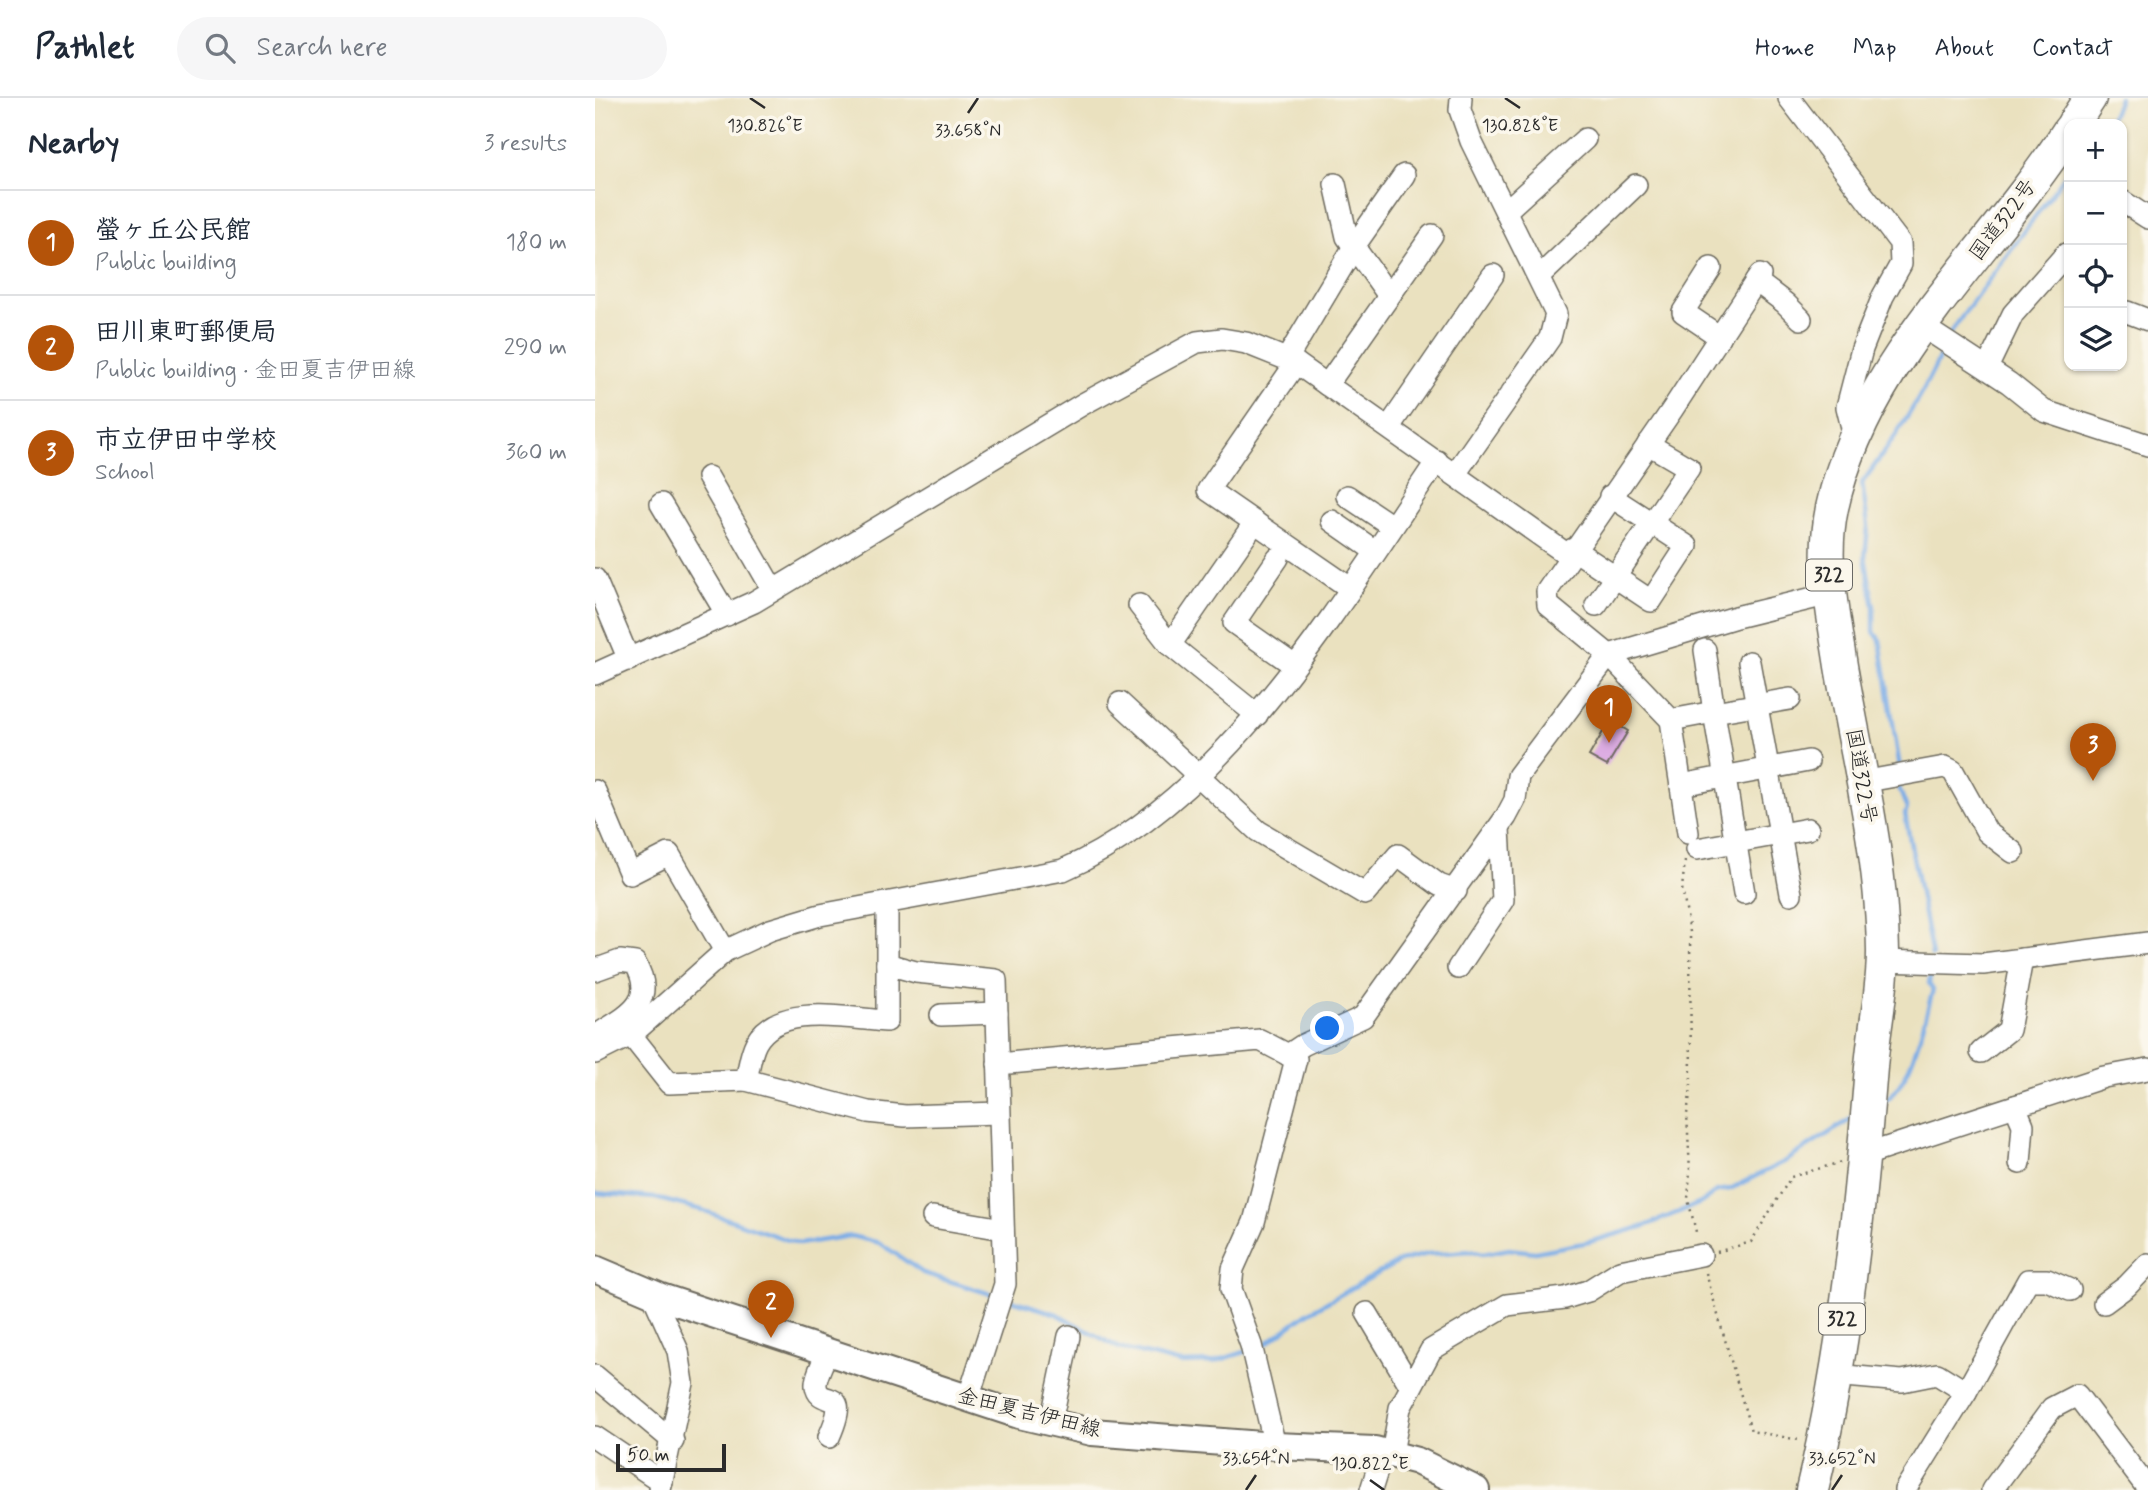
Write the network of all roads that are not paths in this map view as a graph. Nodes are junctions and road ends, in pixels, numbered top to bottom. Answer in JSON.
{"nodes":[{"id":1,"x":1461,"y":98,"type":"edge"},
{"id":2,"x":1789,"y":98,"type":"edge"},
{"id":3,"x":2090,"y":98,"type":"edge"},
{"id":4,"x":2076,"y":119,"type":"edge"},
{"id":5,"x":1585,"y":139,"type":"dead end"},
{"id":6,"x":2064,"y":155,"type":"edge"},
{"id":7,"x":1404,"y":175,"type":"dead end"},
{"id":8,"x":1335,"y":184,"type":"dead end"},
{"id":9,"x":1636,"y":185,"type":"dead end"},
{"id":10,"x":2127,"y":204,"type":"edge"},
{"id":11,"x":1507,"y":210,"type":"junction"},
{"id":12,"x":2148,"y":218,"type":"edge"},
{"id":13,"x":1432,"y":235,"type":"dead end"},
{"id":14,"x":1355,"y":245,"type":"junction"},
{"id":15,"x":2064,"y":256,"type":"edge"},
{"id":16,"x":1711,"y":268,"type":"dead end"},
{"id":17,"x":1493,"y":275,"type":"dead end"},
{"id":18,"x":1539,"y":277,"type":"junction"},
{"id":19,"x":1389,"y":296,"type":"junction"},
{"id":20,"x":2127,"y":312,"type":"dead end"},
{"id":21,"x":1801,"y":319,"type":"dead end"},
{"id":22,"x":2148,"y":320,"type":"edge"},
{"id":23,"x":1938,"y":336,"type":"junction"},
{"id":24,"x":1720,"y":337,"type":"junction"},
{"id":25,"x":1292,"y":360,"type":"junction"},
{"id":26,"x":1987,"y":368,"type":"junction"},
{"id":27,"x":1327,"y":385,"type":"junction"},
{"id":28,"x":1389,"y":427,"type":"junction"},
{"id":29,"x":1854,"y":436,"type":"junction"},
{"id":30,"x":1648,"y":444,"type":"junction"},
{"id":31,"x":2148,"y":445,"type":"edge"},
{"id":32,"x":1437,"y":461,"type":"junction"},
{"id":33,"x":1455,"y":474,"type":"junction"},
{"id":34,"x":708,"y":477,"type":"dead end"},
{"id":35,"x":1347,"y":496,"type":"dead end"},
{"id":36,"x":1610,"y":496,"type":"junction"},
{"id":37,"x":661,"y":505,"type":"dead end"},
{"id":38,"x":1255,"y":522,"type":"junction"},
{"id":39,"x":1332,"y":522,"type":"dead end"},
{"id":40,"x":1651,"y":523,"type":"junction"},
{"id":41,"x":1392,"y":526,"type":"junction"},
{"id":42,"x":1375,"y":551,"type":"junction"},
{"id":43,"x":1571,"y":552,"type":"junction"},
{"id":44,"x":1278,"y":558,"type":"dead end"},
{"id":45,"x":1615,"y":577,"type":"junction"},
{"id":46,"x":595,"y":579,"type":"edge"},
{"id":47,"x":1350,"y":588,"type":"junction"},
{"id":48,"x":773,"y":590,"type":"junction"},
{"id":49,"x":1830,"y":594,"type":"junction"},
{"id":50,"x":1139,"y":605,"type":"dead end"},
{"id":51,"x":1596,"y":605,"type":"dead end"},
{"id":52,"x":727,"y":615,"type":"junction"},
{"id":53,"x":1170,"y":645,"type":"junction"},
{"id":54,"x":1706,"y":650,"type":"dead end"},
{"id":55,"x":1609,"y":656,"type":"junction"},
{"id":56,"x":629,"y":660,"type":"junction"},
{"id":57,"x":1749,"y":662,"type":"dead end"},
{"id":58,"x":1295,"y":666,"type":"junction"},
{"id":59,"x":595,"y":674,"type":"edge"},
{"id":60,"x":1790,"y":699,"type":"dead end"},
{"id":61,"x":1119,"y":704,"type":"dead end"},
{"id":62,"x":1757,"y":705,"type":"junction"},
{"id":63,"x":1714,"y":712,"type":"junction"},
{"id":64,"x":1257,"y":715,"type":"junction"},
{"id":65,"x":1671,"y":720,"type":"junction"},
{"id":66,"x":1808,"y":761,"type":"dead end"},
{"id":67,"x":1768,"y":768,"type":"junction"},
{"id":68,"x":1198,"y":774,"type":"junction"},
{"id":69,"x":1725,"y":775,"type":"junction"},
{"id":70,"x":1862,"y":782,"type":"junction"},
{"id":71,"x":1681,"y":785,"type":"junction"},
{"id":72,"x":595,"y":791,"type":"edge"},
{"id":73,"x":1499,"y":829,"type":"junction"},
{"id":74,"x":1808,"y":829,"type":"dead end"},
{"id":75,"x":1780,"y":834,"type":"junction"},
{"id":76,"x":1736,"y":842,"type":"junction"},
{"id":77,"x":2013,"y":852,"type":"dead end"},
{"id":78,"x":1456,"y":891,"type":"junction"},
{"id":79,"x":1744,"y":893,"type":"dead end"},
{"id":80,"x":1791,"y":894,"type":"dead end"},
{"id":81,"x":887,"y":903,"type":"junction"},
{"id":82,"x":2148,"y":943,"type":"edge"},
{"id":83,"x":725,"y":951,"type":"junction"},
{"id":84,"x":2022,"y":959,"type":"junction"},
{"id":85,"x":1882,"y":961,"type":"junction"},
{"id":86,"x":887,"y":964,"type":"junction"},
{"id":87,"x":1458,"y":968,"type":"dead end"},
{"id":88,"x":595,"y":970,"type":"edge"},
{"id":89,"x":997,"y":1013,"type":"junction"},
{"id":90,"x":941,"y":1015,"type":"dead end"},
{"id":91,"x":631,"y":1035,"type":"junction"},
{"id":92,"x":595,"y":1036,"type":"edge"},
{"id":93,"x":1981,"y":1052,"type":"dead end"},
{"id":94,"x":595,"y":1053,"type":"edge"},
{"id":95,"x":1288,"y":1055,"type":"junction"},
{"id":96,"x":998,"y":1064,"type":"junction"},
{"id":97,"x":2148,"y":1069,"type":"edge"},
{"id":98,"x":747,"y":1080,"type":"junction"},
{"id":99,"x":2015,"y":1106,"type":"junction"},
{"id":100,"x":999,"y":1112,"type":"junction"},
{"id":101,"x":1865,"y":1151,"type":"junction"},
{"id":102,"x":2020,"y":1163,"type":"dead end"},
{"id":103,"x":933,"y":1216,"type":"dead end"},
{"id":104,"x":1003,"y":1229,"type":"junction"},
{"id":105,"x":1701,"y":1255,"type":"road end"},
{"id":106,"x":2148,"y":1264,"type":"edge"},
{"id":107,"x":595,"y":1269,"type":"edge"},
{"id":108,"x":2070,"y":1290,"type":"dead end"},
{"id":109,"x":652,"y":1293,"type":"junction"},
{"id":110,"x":2104,"y":1303,"type":"dead end"},
{"id":111,"x":1367,"y":1313,"type":"dead end"},
{"id":112,"x":1069,"y":1336,"type":"dead end"},
{"id":113,"x":827,"y":1352,"type":"junction"},
{"id":114,"x":1834,"y":1375,"type":"junction"},
{"id":115,"x":595,"y":1376,"type":"edge"},
{"id":116,"x":1411,"y":1387,"type":"junction"},
{"id":117,"x":1966,"y":1392,"type":"junction"},
{"id":118,"x":968,"y":1399,"type":"junction"},
{"id":119,"x":1051,"y":1422,"type":"junction"},
{"id":120,"x":595,"y":1437,"type":"edge"},
{"id":121,"x":829,"y":1437,"type":"dead end"},
{"id":122,"x":673,"y":1441,"type":"junction"},
{"id":123,"x":1275,"y":1446,"type":"junction"},
{"id":124,"x":1387,"y":1453,"type":"junction"},
{"id":125,"x":2139,"y":1456,"type":"edge"},
{"id":126,"x":661,"y":1486,"type":"edge"},
{"id":127,"x":2148,"y":1489,"type":"edge"},
{"id":128,"x":1371,"y":1490,"type":"edge"},
{"id":129,"x":1476,"y":1490,"type":"edge"},
{"id":130,"x":1812,"y":1490,"type":"edge"},
{"id":131,"x":1905,"y":1490,"type":"edge"},
{"id":132,"x":1992,"y":1490,"type":"edge"}],
"edges":[{"from":1,"to":11,"type":"street"},
{"from":2,"to":29,"type":"street"},
{"from":3,"to":4,"type":"highway"},
{"from":5,"to":11,"type":"street"},
{"from":6,"to":23,"type":"highway","name":"国道322号","number":"322"},
{"from":7,"to":14,"type":"street"},
{"from":8,"to":14,"type":"street"},
{"from":9,"to":18,"type":"street"},
{"from":10,"to":12,"type":"street"},
{"from":11,"to":18,"type":"street"},
{"from":13,"to":19,"type":"street"},
{"from":14,"to":19,"type":"street"},
{"from":14,"to":25,"type":"street"},
{"from":15,"to":26,"type":"street"},
{"from":16,"to":24,"type":"street"},
{"from":17,"to":28,"type":"street"},
{"from":18,"to":33,"type":"street"},
{"from":19,"to":27,"type":"street"},
{"from":20,"to":22,"type":"street"},
{"from":21,"to":24,"type":"street"},
{"from":23,"to":26,"type":"street"},
{"from":23,"to":29,"type":"highway","name":"国道322号","number":"322"},
{"from":24,"to":30,"type":"street"},
{"from":25,"to":27,"type":"street"},
{"from":25,"to":38,"type":"street"},
{"from":25,"to":48,"type":"street"},
{"from":26,"to":31,"type":"street"},
{"from":27,"to":28,"type":"street"},
{"from":28,"to":32,"type":"street"},
{"from":29,"to":49,"type":"highway","name":"国道322号","number":"322"},
{"from":30,"to":36,"type":"street"},
{"from":30,"to":40,"type":"street"},
{"from":32,"to":33,"type":"street"},
{"from":32,"to":41,"type":"street"},
{"from":33,"to":43,"type":"street"},
{"from":34,"to":48,"type":"street"},
{"from":35,"to":41,"type":"street"},
{"from":36,"to":40,"type":"street"},
{"from":36,"to":43,"type":"street"},
{"from":37,"to":52,"type":"street"},
{"from":38,"to":47,"type":"street"},
{"from":38,"to":53,"type":"street"},
{"from":39,"to":42,"type":"street"},
{"from":40,"to":45,"type":"street"},
{"from":40,"to":45,"type":"street"},
{"from":41,"to":42,"type":"street"},
{"from":42,"to":47,"type":"street"},
{"from":43,"to":45,"type":"street"},
{"from":43,"to":55,"type":"street"},
{"from":44,"to":58,"type":"street"},
{"from":45,"to":51,"type":"street"},
{"from":46,"to":56,"type":"street"},
{"from":47,"to":58,"type":"street"},
{"from":48,"to":52,"type":"street"},
{"from":49,"to":55,"type":"street"},
{"from":49,"to":70,"type":"highway","name":"国道322号","number":"322"},
{"from":50,"to":53,"type":"street"},
{"from":52,"to":56,"type":"street"},
{"from":53,"to":64,"type":"street"},
{"from":54,"to":63,"type":"street"},
{"from":55,"to":65,"type":"street"},
{"from":55,"to":73,"type":"street"},
{"from":56,"to":59,"type":"street"},
{"from":57,"to":62,"type":"street"},
{"from":58,"to":64,"type":"street"},
{"from":60,"to":62,"type":"street"},
{"from":61,"to":68,"type":"street"},
{"from":62,"to":63,"type":"street"},
{"from":62,"to":67,"type":"street"},
{"from":63,"to":65,"type":"street"},
{"from":63,"to":69,"type":"street"},
{"from":64,"to":68,"type":"street"},
{"from":65,"to":71,"type":"street"},
{"from":66,"to":67,"type":"street"},
{"from":67,"to":69,"type":"street"},
{"from":67,"to":75,"type":"street"},
{"from":68,"to":78,"type":"street"},
{"from":68,"to":81,"type":"street"},
{"from":69,"to":71,"type":"street"},
{"from":69,"to":76,"type":"street"},
{"from":70,"to":77,"type":"street"},
{"from":70,"to":85,"type":"highway","name":"国道322号","number":"322"},
{"from":71,"to":76,"type":"street"},
{"from":72,"to":83,"type":"street"},
{"from":73,"to":78,"type":"street"},
{"from":73,"to":87,"type":"street"},
{"from":74,"to":75,"type":"street"},
{"from":75,"to":76,"type":"street"},
{"from":75,"to":80,"type":"street"},
{"from":76,"to":79,"type":"street"},
{"from":78,"to":95,"type":"street"},
{"from":81,"to":83,"type":"street"},
{"from":81,"to":86,"type":"street"},
{"from":82,"to":84,"type":"street"},
{"from":83,"to":91,"type":"street"},
{"from":84,"to":85,"type":"street"},
{"from":84,"to":93,"type":"street"},
{"from":85,"to":101,"type":"highway","name":"国道322号","number":"322"},
{"from":86,"to":89,"type":"street"},
{"from":86,"to":98,"type":"street"},
{"from":88,"to":92,"type":"street"},
{"from":89,"to":90,"type":"street"},
{"from":89,"to":96,"type":"street"},
{"from":91,"to":94,"type":"street"},
{"from":91,"to":98,"type":"street"},
{"from":95,"to":96,"type":"street"},
{"from":95,"to":123,"type":"street"},
{"from":96,"to":100,"type":"street"},
{"from":97,"to":99,"type":"street"},
{"from":98,"to":100,"type":"street"},
{"from":99,"to":101,"type":"street"},
{"from":99,"to":102,"type":"street"},
{"from":100,"to":104,"type":"street"},
{"from":101,"to":114,"type":"highway","name":"国道322号","number":"322"},
{"from":103,"to":104,"type":"street"},
{"from":104,"to":118,"type":"street"},
{"from":105,"to":116,"type":"street"},
{"from":106,"to":110,"type":"street"},
{"from":107,"to":109,"type":"main road","name":"金田夏吉伊田線"},
{"from":108,"to":117,"type":"street"},
{"from":109,"to":113,"type":"main road","name":"金田夏吉伊田線"},
{"from":109,"to":122,"type":"street"},
{"from":111,"to":116,"type":"street"},
{"from":112,"to":119,"type":"street"},
{"from":113,"to":118,"type":"main road","name":"金田夏吉伊田線"},
{"from":113,"to":121,"type":"street"},
{"from":114,"to":117,"type":"street"},
{"from":114,"to":130,"type":"highway","name":"国道322号","number":"322"},
{"from":115,"to":122,"type":"street"},
{"from":116,"to":124,"type":"street"},
{"from":117,"to":131,"type":"street"},
{"from":118,"to":119,"type":"main road","name":"金田夏吉伊田線"},
{"from":119,"to":123,"type":"main road","name":"金田夏吉伊田線"},
{"from":120,"to":126,"type":"street"},
{"from":122,"to":126,"type":"street"},
{"from":123,"to":124,"type":"main road","name":"金田夏吉伊田線"},
{"from":124,"to":128,"type":"street"},
{"from":124,"to":129,"type":"main road","name":"金田夏吉伊田線"},
{"from":125,"to":127,"type":"street"},
{"from":125,"to":132,"type":"street"}]}
